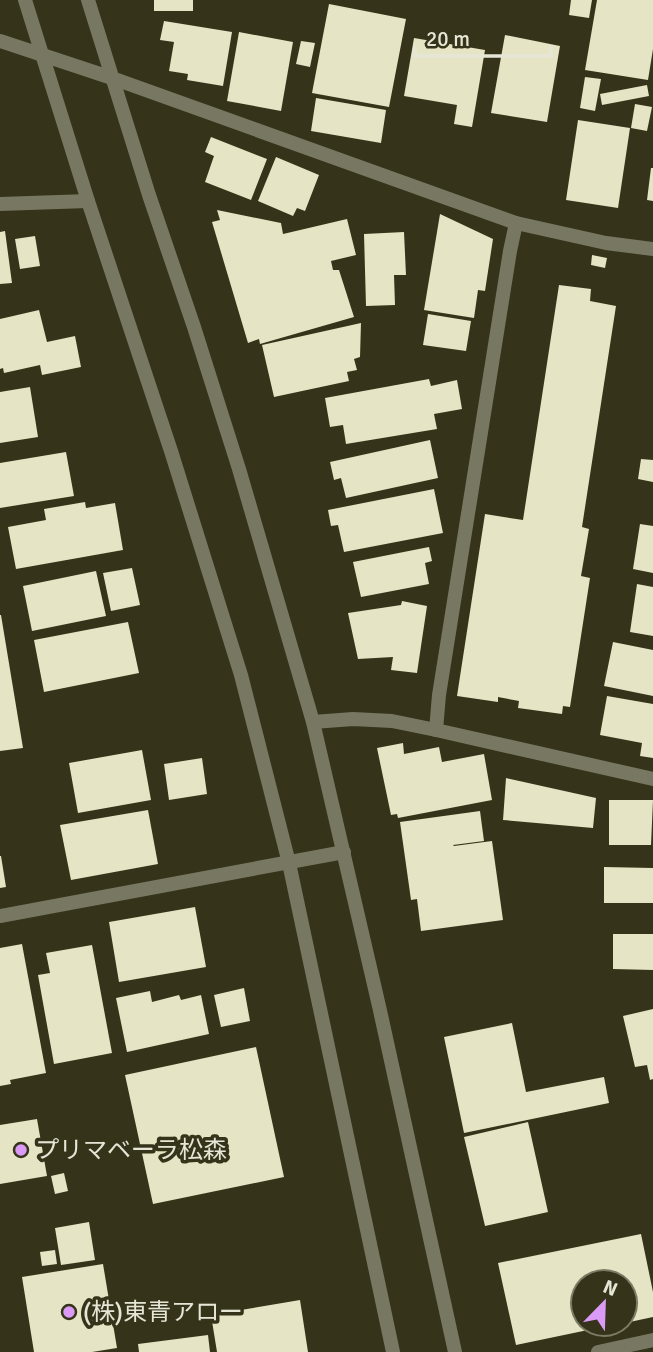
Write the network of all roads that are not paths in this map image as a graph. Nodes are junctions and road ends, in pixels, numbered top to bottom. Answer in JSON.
{"nodes":[{"id":1,"x":25,"y":0,"type":"edge"},
{"id":2,"x":88,"y":0,"type":"edge"},
{"id":3,"x":0,"y":41,"type":"edge"},
{"id":4,"x":42,"y":55,"type":"junction"},
{"id":5,"x":112,"y":78,"type":"junction"},
{"id":6,"x":88,"y":201,"type":"junction"},
{"id":7,"x":0,"y":204,"type":"edge"},
{"id":8,"x":516,"y":223,"type":"junction"},
{"id":9,"x":653,"y":249,"type":"edge"},
{"id":10,"x":313,"y":722,"type":"junction"},
{"id":11,"x":436,"y":730,"type":"junction"},
{"id":12,"x":653,"y":779,"type":"edge"},
{"id":13,"x":344,"y":852,"type":"junction"},
{"id":14,"x":289,"y":863,"type":"junction"},
{"id":15,"x":0,"y":916,"type":"edge"},
{"id":16,"x":653,"y":1340,"type":"edge"},
{"id":17,"x":393,"y":1352,"type":"edge"},
{"id":18,"x":455,"y":1352,"type":"edge"},
{"id":19,"x":598,"y":1352,"type":"edge"}],
"edges":[{"from":1,"to":4,"type":"street"},
{"from":2,"to":5,"type":"street"},
{"from":3,"to":4,"type":"street"},
{"from":4,"to":5,"type":"street"},
{"from":4,"to":6,"type":"street"},
{"from":5,"to":8,"type":"street"},
{"from":5,"to":10,"type":"street"},
{"from":6,"to":7,"type":"street"},
{"from":6,"to":14,"type":"street"},
{"from":8,"to":9,"type":"street"},
{"from":8,"to":11,"type":"street"},
{"from":10,"to":11,"type":"street"},
{"from":10,"to":13,"type":"street"},
{"from":11,"to":12,"type":"street"},
{"from":13,"to":14,"type":"street"},
{"from":13,"to":18,"type":"street"},
{"from":14,"to":15,"type":"street"},
{"from":14,"to":17,"type":"street"},
{"from":16,"to":19,"type":"street"}]}
